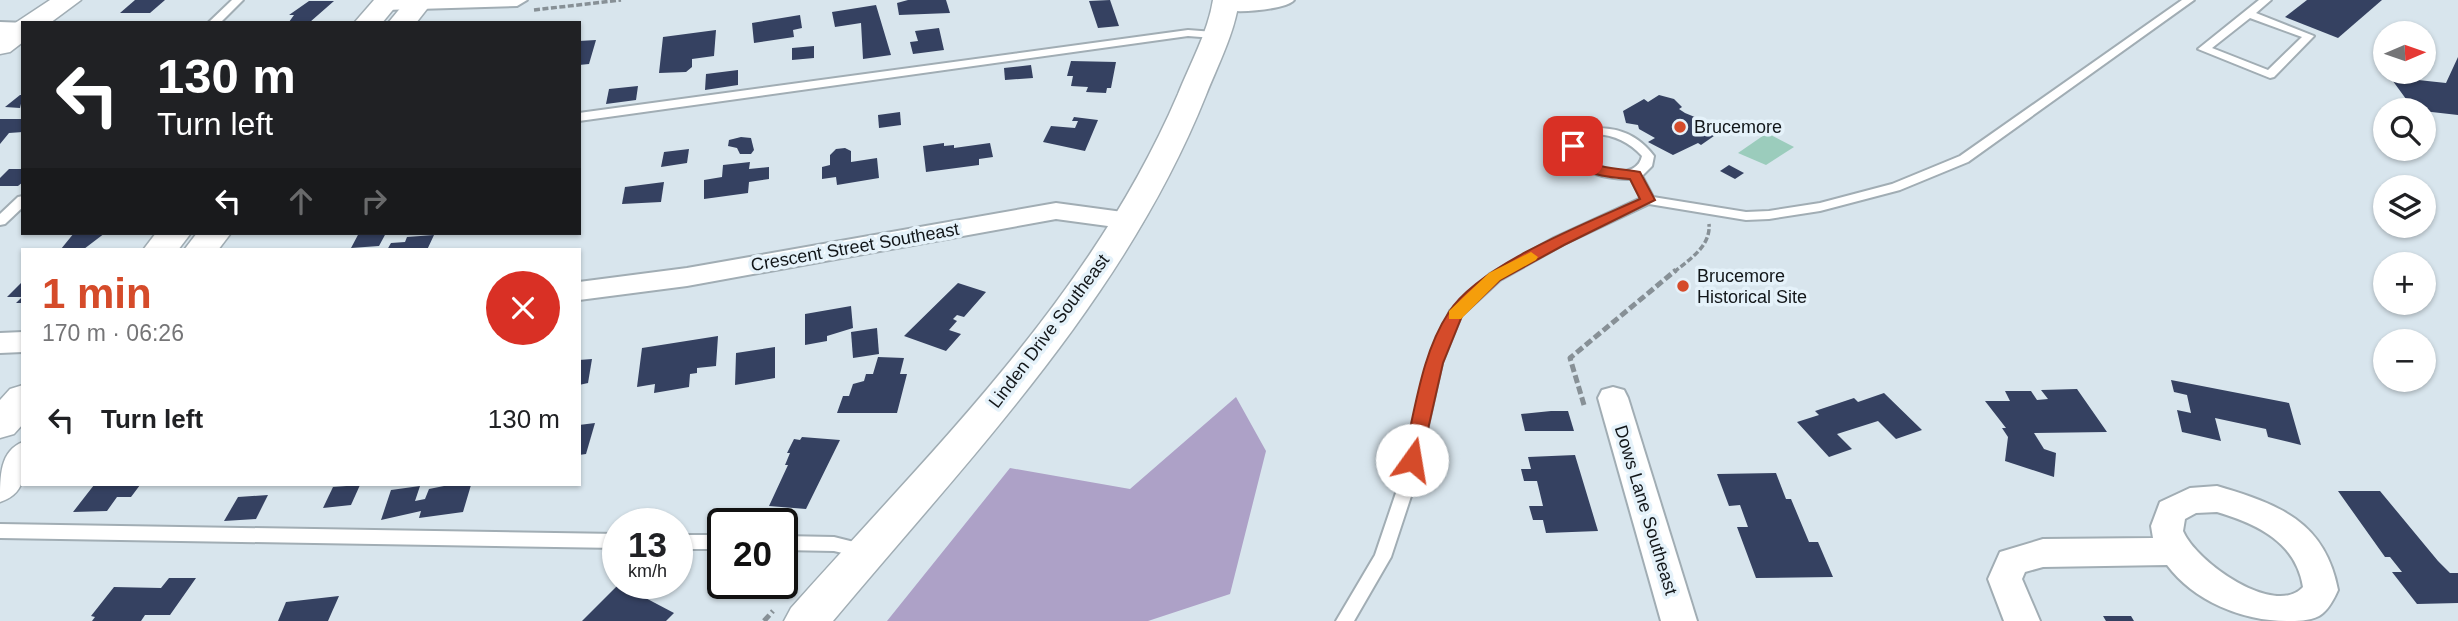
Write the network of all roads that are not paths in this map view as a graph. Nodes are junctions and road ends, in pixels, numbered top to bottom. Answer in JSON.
{"nodes":[{"id":1,"x":48,"y":0,"type":"edge"},
{"id":2,"x":68,"y":0,"type":"edge"},
{"id":3,"x":237,"y":0,"type":"edge"},
{"id":4,"x":517,"y":0,"type":"edge"},
{"id":5,"x":1284,"y":0,"type":"edge"},
{"id":6,"x":2189,"y":0,"type":"edge"},
{"id":7,"x":2266,"y":0,"type":"edge"},
{"id":8,"x":396,"y":9,"type":"edge"},
{"id":9,"x":1222,"y":13,"type":"edge"},
{"id":10,"x":2249,"y":14,"type":"junction"},
{"id":11,"x":31,"y":21,"type":"edge"},
{"id":12,"x":32,"y":21,"type":"edge"},
{"id":13,"x":215,"y":21,"type":"edge"},
{"id":14,"x":0,"y":28,"type":"edge"},
{"id":15,"x":21,"y":28,"type":"edge"},
{"id":16,"x":21,"y":30,"type":"edge"},
{"id":17,"x":0,"y":46,"type":"edge"},
{"id":18,"x":581,"y":117,"type":"edge"},
{"id":19,"x":1635,"y":175,"type":"junction"},
{"id":20,"x":1648,"y":200,"type":"junction"},
{"id":21,"x":21,"y":202,"type":"edge"},
{"id":22,"x":0,"y":221,"type":"edge"},
{"id":23,"x":1130,"y":221,"type":"junction"},
{"id":24,"x":173,"y":235,"type":"edge"},
{"id":25,"x":161,"y":248,"type":"edge"},
{"id":26,"x":581,"y":290,"type":"edge"},
{"id":27,"x":21,"y":342,"type":"edge"},
{"id":28,"x":0,"y":343,"type":"edge"},
{"id":29,"x":1613,"y":398,"type":"dead end"},
{"id":30,"x":21,"y":401,"type":"edge"},
{"id":31,"x":0,"y":424,"type":"edge"},
{"id":32,"x":21,"y":460,"type":"edge"},
{"id":33,"x":0,"y":486,"type":"edge"},
{"id":34,"x":0,"y":531,"type":"edge"},
{"id":35,"x":602,"y":541,"type":"edge"},
{"id":36,"x":798,"y":543,"type":"edge"},
{"id":37,"x":865,"y":551,"type":"junction"},
{"id":38,"x":2174,"y":551,"type":"junction"},
{"id":39,"x":2285,"y":616,"type":"edge"},
{"id":40,"x":806,"y":621,"type":"edge"},
{"id":41,"x":1345,"y":621,"type":"edge"},
{"id":42,"x":1679,"y":621,"type":"edge"},
{"id":43,"x":2022,"y":621,"type":"edge"}],
"edges":[{"from":1,"to":11,"type":"street"},
{"from":2,"to":12,"type":"street"},
{"from":3,"to":13,"type":"lane"},
{"from":4,"to":8,"type":"street"},
{"from":5,"to":9,"type":"street"},
{"from":6,"to":20,"type":"lane"},
{"from":7,"to":10,"type":"lane"},
{"from":9,"to":18,"type":"lane"},
{"from":9,"to":23,"type":"street","name":"Linden Drive Southeast"},
{"from":10,"to":10,"type":"lane"},
{"from":14,"to":15,"type":"street"},
{"from":16,"to":17,"type":"street"},
{"from":19,"to":19,"type":"lane"},
{"from":19,"to":20,"type":"lane"},
{"from":20,"to":41,"type":"lane"},
{"from":21,"to":22,"type":"lane"},
{"from":23,"to":26,"type":"street","name":"Crescent Street Southeast"},
{"from":23,"to":37,"type":"street","name":"Linden Drive Southeast"},
{"from":24,"to":25,"type":"street"},
{"from":27,"to":28,"type":"street"},
{"from":29,"to":42,"type":"street","name":"Dows Lane Southeast"},
{"from":30,"to":31,"type":"street"},
{"from":32,"to":33,"type":"street"},
{"from":34,"to":35,"type":"lane"},
{"from":36,"to":37,"type":"lane"},
{"from":37,"to":40,"type":"street","name":"Linden Drive Southeast"},
{"from":38,"to":39,"type":"street"},
{"from":38,"to":39,"type":"street"},
{"from":38,"to":43,"type":"street"}]}
